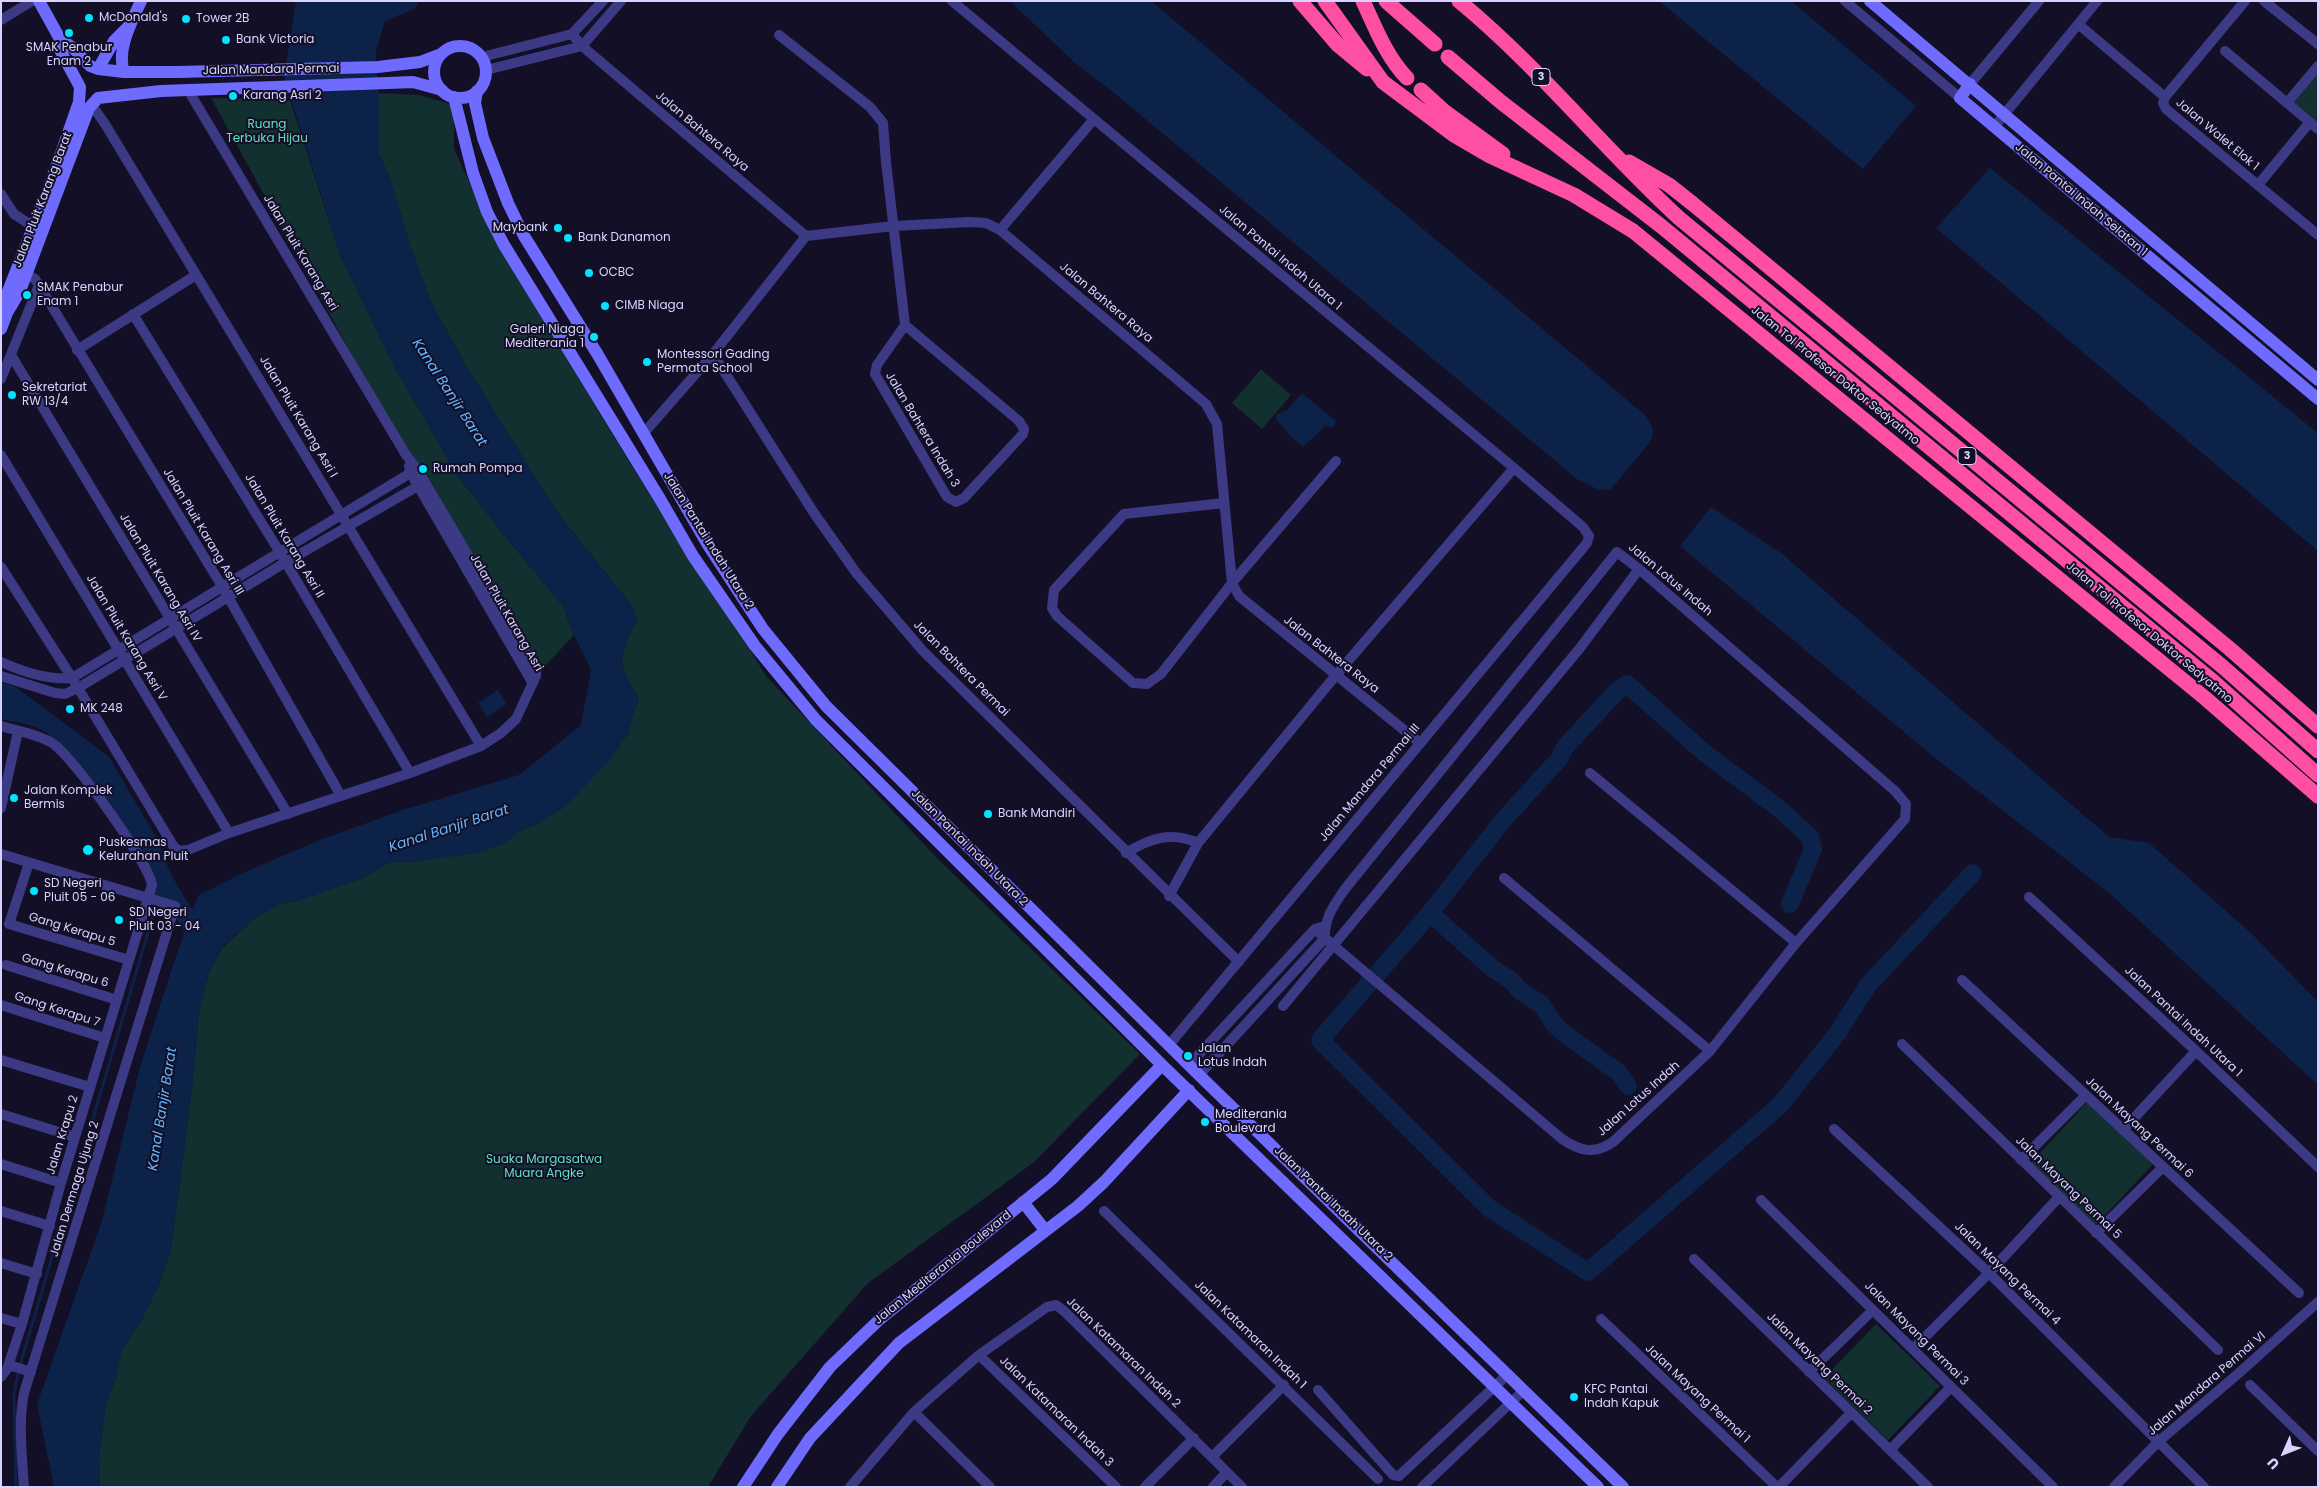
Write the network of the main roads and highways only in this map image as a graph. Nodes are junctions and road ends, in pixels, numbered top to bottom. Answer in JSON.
{"nodes":[{"id":1,"x":1300,"y":1,"type":"edge"},
{"id":2,"x":1325,"y":1,"type":"edge"},
{"id":3,"x":1363,"y":1,"type":"edge"},
{"id":4,"x":1386,"y":1,"type":"edge"},
{"id":5,"x":1459,"y":1,"type":"edge"},
{"id":6,"x":1435,"y":44,"type":"dead end"},
{"id":7,"x":1448,"y":57,"type":"dead end"},
{"id":8,"x":1408,"y":78,"type":"dead end"},
{"id":9,"x":1383,"y":82,"type":"junction"},
{"id":10,"x":1421,"y":90,"type":"dead end"},
{"id":11,"x":1619,"y":157,"type":"junction"},
{"id":12,"x":1531,"y":174,"type":"junction"},
{"id":13,"x":2318,"y":726,"type":"edge"},
{"id":14,"x":2318,"y":751,"type":"edge"},
{"id":15,"x":2318,"y":775,"type":"edge"},
{"id":16,"x":2318,"y":796,"type":"edge"}],
"edges":[{"from":1,"to":9,"type":"highway"},
{"from":2,"to":9,"type":"highway","name":"Jalan Tol Profesor Doktor Sedyatmo"},
{"from":3,"to":8,"type":"highway"},
{"from":4,"to":6,"type":"highway"},
{"from":5,"to":11,"type":"highway","name":"Jalan Tol Profesor Doktor Sedyatmo","number":"3"},
{"from":7,"to":15,"type":"highway","name":"Jalan Tol Profesor Doktor Sedyatmo","number":"3"},
{"from":9,"to":12,"type":"highway","name":"Jalan Tol Profesor Doktor Sedyatmo"},
{"from":10,"to":12,"type":"highway"},
{"from":11,"to":13,"type":"highway","name":"Jalan Tol Profesor Doktor Sedyatmo","number":"3"},
{"from":11,"to":14,"type":"highway","name":"Jalan Tol Profesor Doktor Sedyatmo","number":"3"},
{"from":12,"to":16,"type":"highway","name":"Jalan Tol Profesor Doktor Sedyatmo"}]}
